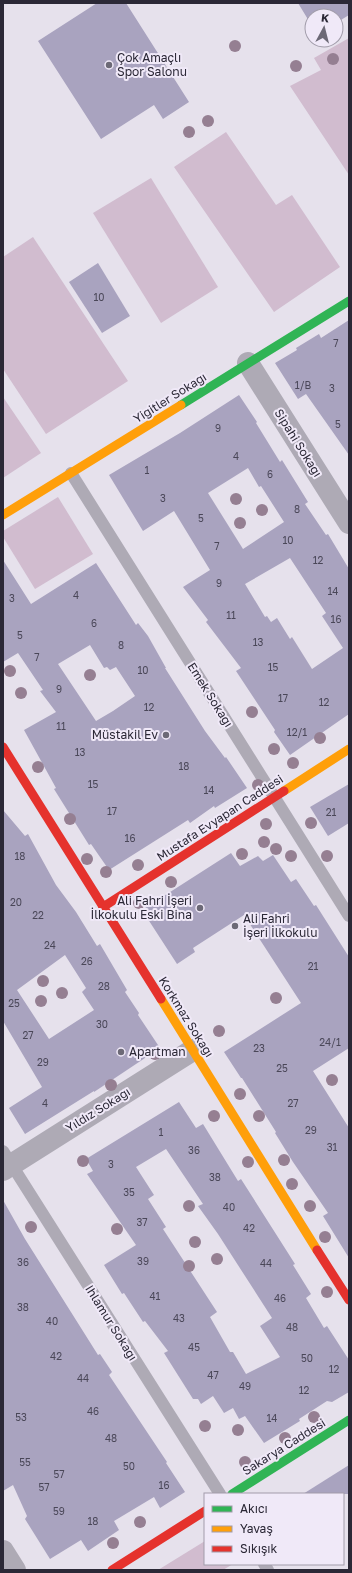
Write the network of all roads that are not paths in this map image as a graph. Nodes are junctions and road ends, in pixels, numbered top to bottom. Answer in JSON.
{"nodes":[{"id":1,"x":349,"y":300,"type":"edge"},
{"id":2,"x":248,"y":363,"type":"junction"},
{"id":3,"x":71,"y":473,"type":"junction"},
{"id":4,"x":3,"y":516,"type":"edge"},
{"id":5,"x":349,"y":523,"type":"edge"},
{"id":6,"x":3,"y":747,"type":"edge"},
{"id":7,"x":349,"y":750,"type":"edge"},
{"id":8,"x":274,"y":797,"type":"junction"},
{"id":9,"x":103,"y":907,"type":"junction"},
{"id":10,"x":349,"y":916,"type":"edge"},
{"id":11,"x":193,"y":1050,"type":"junction"},
{"id":12,"x":6,"y":1162,"type":"edge"},
{"id":13,"x":349,"y":1300,"type":"edge"},
{"id":14,"x":349,"y":1420,"type":"edge"},
{"id":15,"x":219,"y":1493,"type":"edge"},
{"id":16,"x":234,"y":1493,"type":"edge"},
{"id":17,"x":204,"y":1512,"type":"edge"},
{"id":18,"x":3,"y":1551,"type":"edge"},
{"id":19,"x":15,"y":1570,"type":"edge"},
{"id":20,"x":112,"y":1570,"type":"edge"}],
"edges":[{"from":1,"to":2,"type":"street","name":"Yiğitler Sokağı"},
{"from":2,"to":3,"type":"street","name":"Yiğitler Sokağı"},
{"from":2,"to":5,"type":"street","name":"Sipahi Sokağı"},
{"from":3,"to":4,"type":"street","name":"Yiğitler Sokağı"},
{"from":3,"to":8,"type":"lane","name":"Emek Sokağı"},
{"from":6,"to":9,"type":"street","name":"Korkmaz Sokağı"},
{"from":7,"to":8,"type":"street","name":"Mustafa Evyapan Caddesi"},
{"from":8,"to":9,"type":"street","name":"Mustafa Evyapan Caddesi"},
{"from":8,"to":10,"type":"lane","name":"Emek Sokağı"},
{"from":9,"to":11,"type":"street","name":"Korkmaz Sokağı"},
{"from":11,"to":12,"type":"street","name":"Yıldız Sokağı"},
{"from":11,"to":13,"type":"street","name":"Korkmaz Sokağı"},
{"from":12,"to":15,"type":"lane","name":"Ihlamur Sokağı"},
{"from":14,"to":16,"type":"street","name":"Sakarya Caddesi"},
{"from":17,"to":20,"type":"street"},
{"from":18,"to":19,"type":"street"}]}
